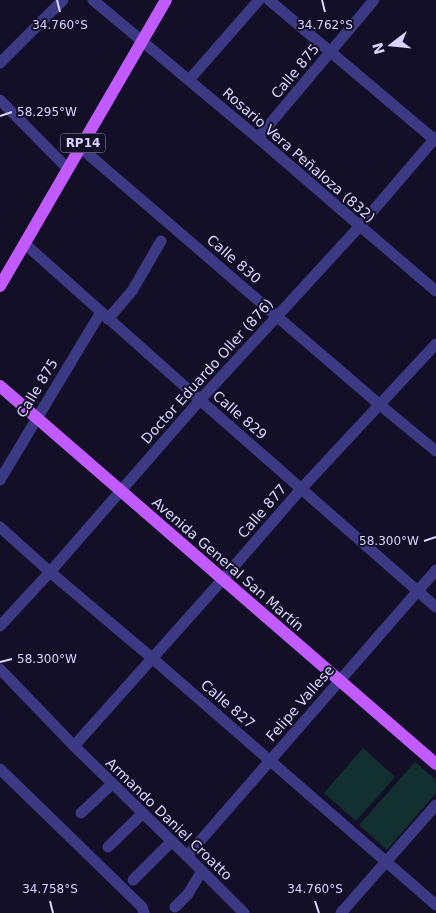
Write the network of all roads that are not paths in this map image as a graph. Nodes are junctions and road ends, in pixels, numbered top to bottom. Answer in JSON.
{"nodes":[{"id":1,"x":64,"y":0,"type":"edge"},
{"id":2,"x":93,"y":0,"type":"edge"},
{"id":3,"x":166,"y":0,"type":"edge"},
{"id":4,"x":259,"y":0,"type":"edge"},
{"id":5,"x":269,"y":0,"type":"edge"},
{"id":6,"x":374,"y":0,"type":"edge"},
{"id":7,"x":142,"y":41,"type":"junction"},
{"id":8,"x":330,"y":52,"type":"junction"},
{"id":9,"x":0,"y":63,"type":"edge"},
{"id":10,"x":189,"y":80,"type":"junction"},
{"id":11,"x":0,"y":100,"type":"edge"},
{"id":12,"x":258,"y":138,"type":"junction"},
{"id":13,"x":435,"y":139,"type":"edge"},
{"id":14,"x":81,"y":148,"type":"junction"},
{"id":15,"x":68,"y":168,"type":"junction"},
{"id":16,"x":360,"y":226,"type":"junction"},
{"id":17,"x":161,"y":241,"type":"dead end"},
{"id":18,"x":25,"y":244,"type":"junction"},
{"id":19,"x":0,"y":286,"type":"edge"},
{"id":20,"x":436,"y":291,"type":"edge"},
{"id":21,"x":105,"y":315,"type":"junction"},
{"id":22,"x":277,"y":316,"type":"junction"},
{"id":23,"x":436,"y":344,"type":"edge"},
{"id":24,"x":0,"y":386,"type":"edge"},
{"id":25,"x":200,"y":400,"type":"junction"},
{"id":26,"x":380,"y":404,"type":"junction"},
{"id":27,"x":36,"y":418,"type":"junction"},
{"id":28,"x":436,"y":451,"type":"edge"},
{"id":29,"x":0,"y":480,"type":"edge"},
{"id":30,"x":301,"y":489,"type":"junction"},
{"id":31,"x":121,"y":491,"type":"junction"},
{"id":32,"x":0,"y":527,"type":"edge"},
{"id":33,"x":436,"y":570,"type":"edge"},
{"id":34,"x":50,"y":572,"type":"junction"},
{"id":35,"x":223,"y":579,"type":"junction"},
{"id":36,"x":418,"y":591,"type":"junction"},
{"id":37,"x":436,"y":607,"type":"edge"},
{"id":38,"x":0,"y":626,"type":"edge"},
{"id":39,"x":152,"y":658,"type":"junction"},
{"id":40,"x":0,"y":669,"type":"edge"},
{"id":41,"x":341,"y":680,"type":"junction"},
{"id":42,"x":74,"y":746,"type":"junction"},
{"id":43,"x":270,"y":761,"type":"junction"},
{"id":44,"x":436,"y":764,"type":"edge"},
{"id":45,"x":0,"y":769,"type":"edge"},
{"id":46,"x":112,"y":784,"type":"junction"},
{"id":47,"x":436,"y":805,"type":"edge"},
{"id":48,"x":81,"y":813,"type":"dead end"},
{"id":49,"x":142,"y":813,"type":"junction"},
{"id":50,"x":171,"y":842,"type":"junction"},
{"id":51,"x":108,"y":847,"type":"dead end"},
{"id":52,"x":187,"y":856,"type":"junction"},
{"id":53,"x":386,"y":862,"type":"junction"},
{"id":54,"x":202,"y":871,"type":"junction"},
{"id":55,"x":133,"y":880,"type":"dead end"},
{"id":56,"x":436,"y":904,"type":"edge"},
{"id":57,"x":175,"y":907,"type":"dead end"},
{"id":58,"x":144,"y":913,"type":"edge"},
{"id":59,"x":244,"y":913,"type":"edge"},
{"id":60,"x":341,"y":913,"type":"edge"}],
"edges":[{"from":1,"to":9,"type":"street"},
{"from":2,"to":7,"type":"street","name":"Rosario Vera Peñaloza (832)"},
{"from":3,"to":7,"type":"main road","number":"RP14"},
{"from":4,"to":10,"type":"street"},
{"from":5,"to":8,"type":"street"},
{"from":6,"to":8,"type":"street","name":"Calle 875"},
{"from":7,"to":10,"type":"street","name":"Rosario Vera Peñaloza (832)"},
{"from":7,"to":14,"type":"main road","number":"RP14"},
{"from":8,"to":12,"type":"street","name":"Calle 875"},
{"from":8,"to":13,"type":"street"},
{"from":10,"to":12,"type":"street","name":"Rosario Vera Peñaloza (832)"},
{"from":11,"to":15,"type":"street"},
{"from":12,"to":16,"type":"street","name":"Rosario Vera Peñaloza (832)"},
{"from":13,"to":16,"type":"street","name":"Doctor Eduardo Oller (876)"},
{"from":14,"to":15,"type":"main road","number":"RP14"},
{"from":14,"to":22,"type":"street","name":"Calle 830"},
{"from":15,"to":18,"type":"main road","number":"RP14"},
{"from":16,"to":20,"type":"street","name":"Rosario Vera Peñaloza (832)"},
{"from":16,"to":22,"type":"street","name":"Doctor Eduardo Oller (876)"},
{"from":17,"to":21,"type":"street","name":"Calle 875"},
{"from":18,"to":19,"type":"main road","number":"RP14"},
{"from":18,"to":21,"type":"street","name":"Calle 829"},
{"from":21,"to":25,"type":"street","name":"Calle 829"},
{"from":21,"to":27,"type":"street","name":"Calle 875"},
{"from":22,"to":25,"type":"street","name":"Doctor Eduardo Oller (876)"},
{"from":22,"to":26,"type":"street","name":"Calle 830"},
{"from":23,"to":26,"type":"street","name":"Calle 877"},
{"from":24,"to":27,"type":"main road","name":"Avenida General San Martín"},
{"from":25,"to":30,"type":"street","name":"Calle 829"},
{"from":25,"to":31,"type":"street","name":"Doctor Eduardo Oller (876)"},
{"from":26,"to":28,"type":"street","name":"Calle 830"},
{"from":26,"to":30,"type":"street","name":"Calle 877"},
{"from":27,"to":29,"type":"street","name":"Calle 875"},
{"from":27,"to":31,"type":"main road","name":"Avenida General San Martín"},
{"from":30,"to":35,"type":"street","name":"Calle 877"},
{"from":30,"to":36,"type":"street","name":"Calle 829"},
{"from":31,"to":34,"type":"street","name":"Doctor Eduardo Oller (876)"},
{"from":31,"to":35,"type":"main road","name":"Avenida General San Martín"},
{"from":32,"to":34,"type":"street","name":"Calle 827"},
{"from":33,"to":36,"type":"street","name":"Felipe Vallese"},
{"from":34,"to":38,"type":"street","name":"Doctor Eduardo Oller (876)"},
{"from":34,"to":39,"type":"street","name":"Calle 827"},
{"from":35,"to":39,"type":"street","name":"Calle 877"},
{"from":35,"to":41,"type":"main road","name":"Avenida General San Martín"},
{"from":36,"to":37,"type":"street","name":"Calle 829"},
{"from":36,"to":41,"type":"street","name":"Felipe Vallese"},
{"from":39,"to":42,"type":"street","name":"Calle 877"},
{"from":39,"to":43,"type":"street","name":"Calle 827"},
{"from":40,"to":42,"type":"street","name":"Armando Daniel Croatto"},
{"from":41,"to":43,"type":"street","name":"Felipe Vallese"},
{"from":41,"to":44,"type":"main road","name":"Avenida General San Martín"},
{"from":42,"to":46,"type":"street","name":"Armando Daniel Croatto"},
{"from":43,"to":52,"type":"street","name":"Felipe Vallese"},
{"from":43,"to":53,"type":"street","name":"Calle 827"},
{"from":45,"to":58,"type":"street"},
{"from":46,"to":48,"type":"street"},
{"from":46,"to":49,"type":"street","name":"Armando Daniel Croatto"},
{"from":47,"to":53,"type":"street"},
{"from":49,"to":50,"type":"street","name":"Armando Daniel Croatto"},
{"from":49,"to":51,"type":"street"},
{"from":50,"to":52,"type":"street","name":"Armando Daniel Croatto"},
{"from":50,"to":55,"type":"street"},
{"from":52,"to":54,"type":"street","name":"Armando Daniel Croatto"},
{"from":53,"to":56,"type":"street","name":"Calle 827"},
{"from":53,"to":60,"type":"street"},
{"from":54,"to":57,"type":"street"},
{"from":54,"to":59,"type":"street","name":"Armando Daniel Croatto"}]}
